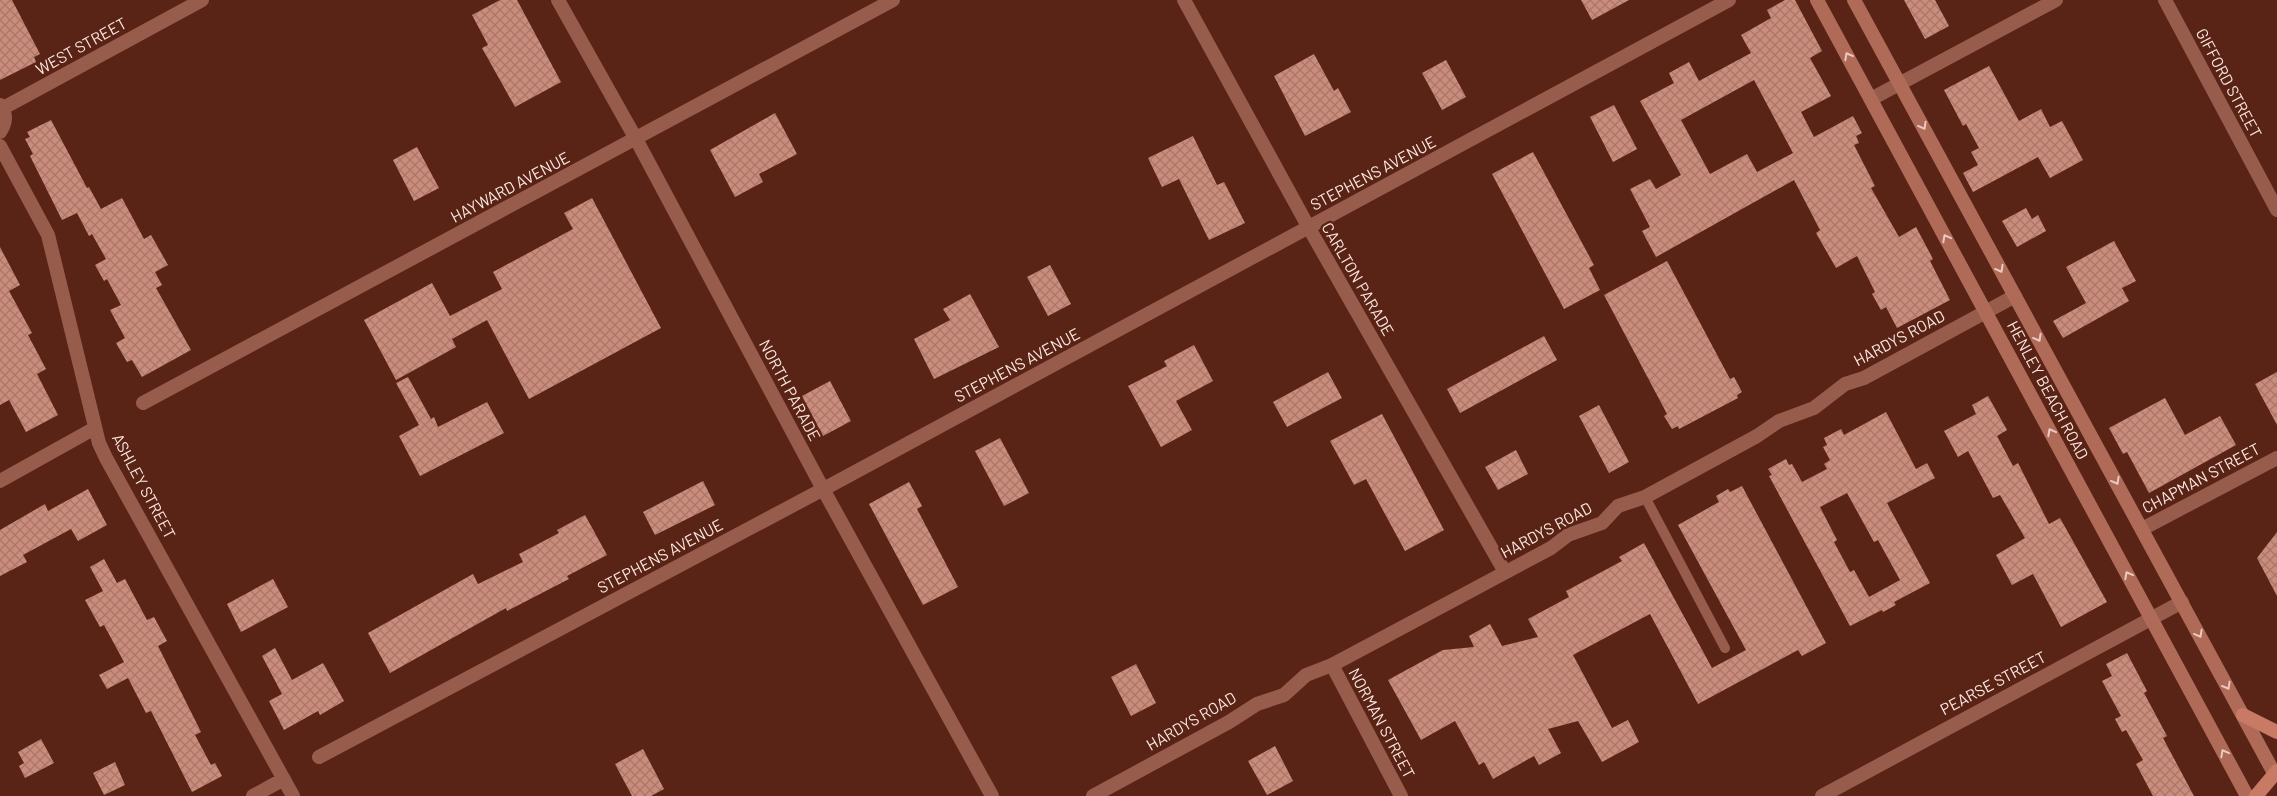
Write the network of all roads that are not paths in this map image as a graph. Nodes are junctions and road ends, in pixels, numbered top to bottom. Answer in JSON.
{"nodes":[{"id":1,"x":202,"y":0,"type":"edge"},
{"id":2,"x":558,"y":0,"type":"edge"},
{"id":3,"x":893,"y":0,"type":"edge"},
{"id":4,"x":1184,"y":0,"type":"edge"},
{"id":5,"x":1729,"y":0,"type":"edge"},
{"id":6,"x":1817,"y":0,"type":"edge"},
{"id":7,"x":1854,"y":0,"type":"edge"},
{"id":8,"x":2056,"y":0,"type":"edge"},
{"id":9,"x":2165,"y":0,"type":"edge"},
{"id":10,"x":1899,"y":84,"type":"junction"},
{"id":11,"x":1871,"y":99,"type":"junction"},
{"id":12,"x":2,"y":107,"type":"edge"},
{"id":13,"x":0,"y":132,"type":"edge"},
{"id":14,"x":636,"y":139,"type":"junction"},
{"id":15,"x":0,"y":146,"type":"edge"},
{"id":16,"x":2277,"y":210,"type":"edge"},
{"id":17,"x":1309,"y":228,"type":"junction"},
{"id":18,"x":2015,"y":296,"type":"junction"},
{"id":19,"x":1986,"y":311,"type":"junction"},
{"id":20,"x":143,"y":404,"type":"dead end"},
{"id":21,"x":96,"y":428,"type":"junction"},
{"id":22,"x":2277,"y":458,"type":"edge"},
{"id":23,"x":0,"y":481,"type":"edge"},
{"id":24,"x":823,"y":489,"type":"junction"},
{"id":25,"x":1645,"y":497,"type":"junction"},
{"id":26,"x":2142,"y":529,"type":"junction"},
{"id":27,"x":1505,"y":572,"type":"junction"},
{"id":28,"x":2182,"y":602,"type":"junction"},
{"id":29,"x":2151,"y":618,"type":"junction"},
{"id":30,"x":1725,"y":648,"type":"dead end"},
{"id":31,"x":1332,"y":665,"type":"junction"},
{"id":32,"x":2243,"y":714,"type":"junction"},
{"id":33,"x":2277,"y":732,"type":"edge"},
{"id":34,"x":319,"y":757,"type":"dead end"},
{"id":35,"x":2276,"y":774,"type":"edge"},
{"id":36,"x":284,"y":779,"type":"junction"},
{"id":37,"x":253,"y":796,"type":"edge"},
{"id":38,"x":293,"y":796,"type":"edge"},
{"id":39,"x":992,"y":796,"type":"edge"},
{"id":40,"x":1093,"y":796,"type":"edge"},
{"id":41,"x":1401,"y":796,"type":"edge"},
{"id":42,"x":1822,"y":796,"type":"edge"},
{"id":43,"x":2247,"y":796,"type":"edge"},
{"id":44,"x":2256,"y":796,"type":"edge"}],
"edges":[{"from":1,"to":12,"type":"street","name":"WEST STREET"},
{"from":2,"to":14,"type":"street","name":"NORTH PARADE"},
{"from":3,"to":14,"type":"street","name":"HAYWARD AVENUE"},
{"from":4,"to":17,"type":"street","name":"CARLTON PARADE"},
{"from":5,"to":17,"type":"street","name":"STEPHENS AVENUE"},
{"from":11,"to":6,"type":"main road","name":"HENLEY BEACH ROAD","one_way":true},
{"from":7,"to":10,"type":"main road","name":"HENLEY BEACH ROAD"},
{"from":8,"to":10,"type":"street"},
{"from":9,"to":16,"type":"street","name":"GIFFORD STREET"},
{"from":10,"to":11,"type":"street"},
{"from":10,"to":18,"type":"main road","name":"HENLEY BEACH ROAD","one_way":true},
{"from":19,"to":11,"type":"main road","name":"HENLEY BEACH ROAD","one_way":true},
{"from":12,"to":13,"type":"street"},
{"from":14,"to":20,"type":"street","name":"HAYWARD AVENUE"},
{"from":14,"to":24,"type":"street","name":"NORTH PARADE"},
{"from":15,"to":21,"type":"street","name":"ASHLEY STREET"},
{"from":17,"to":24,"type":"street","name":"STEPHENS AVENUE"},
{"from":17,"to":27,"type":"street","name":"CARLTON PARADE"},
{"from":18,"to":19,"type":"street","name":"HARDYS ROAD"},
{"from":18,"to":26,"type":"main road","name":"HENLEY BEACH ROAD","one_way":true},
{"from":19,"to":25,"type":"street","name":"HARDYS ROAD"},
{"from":29,"to":19,"type":"main road","name":"HENLEY BEACH ROAD","one_way":true},
{"from":21,"to":23,"type":"street"},
{"from":21,"to":36,"type":"street","name":"ASHLEY STREET"},
{"from":22,"to":26,"type":"street","name":"CHAPMAN STREET"},
{"from":24,"to":34,"type":"street","name":"STEPHENS AVENUE"},
{"from":24,"to":39,"type":"street","name":"NORTH PARADE"},
{"from":25,"to":27,"type":"street","name":"HARDYS ROAD"},
{"from":25,"to":30,"type":"lane"},
{"from":26,"to":28,"type":"main road","name":"HENLEY BEACH ROAD"},
{"from":27,"to":31,"type":"street","name":"HARDYS ROAD"},
{"from":28,"to":29,"type":"street","name":"PEARSE STREET"},
{"from":28,"to":32,"type":"main road","name":"HENLEY BEACH ROAD","one_way":true},
{"from":29,"to":42,"type":"street","name":"PEARSE STREET"},
{"from":43,"to":29,"type":"main road","name":"HENLEY BEACH ROAD","one_way":true},
{"from":31,"to":40,"type":"street","name":"HARDYS ROAD"},
{"from":31,"to":41,"type":"street","name":"NORMAN STREET"},
{"from":32,"to":33,"type":"main road"},
{"from":32,"to":35,"type":"main road","name":"HENLEY BEACH ROAD"},
{"from":35,"to":44,"type":"main road"},
{"from":36,"to":37,"type":"street"},
{"from":36,"to":38,"type":"street","name":"ASHLEY STREET"}]}
